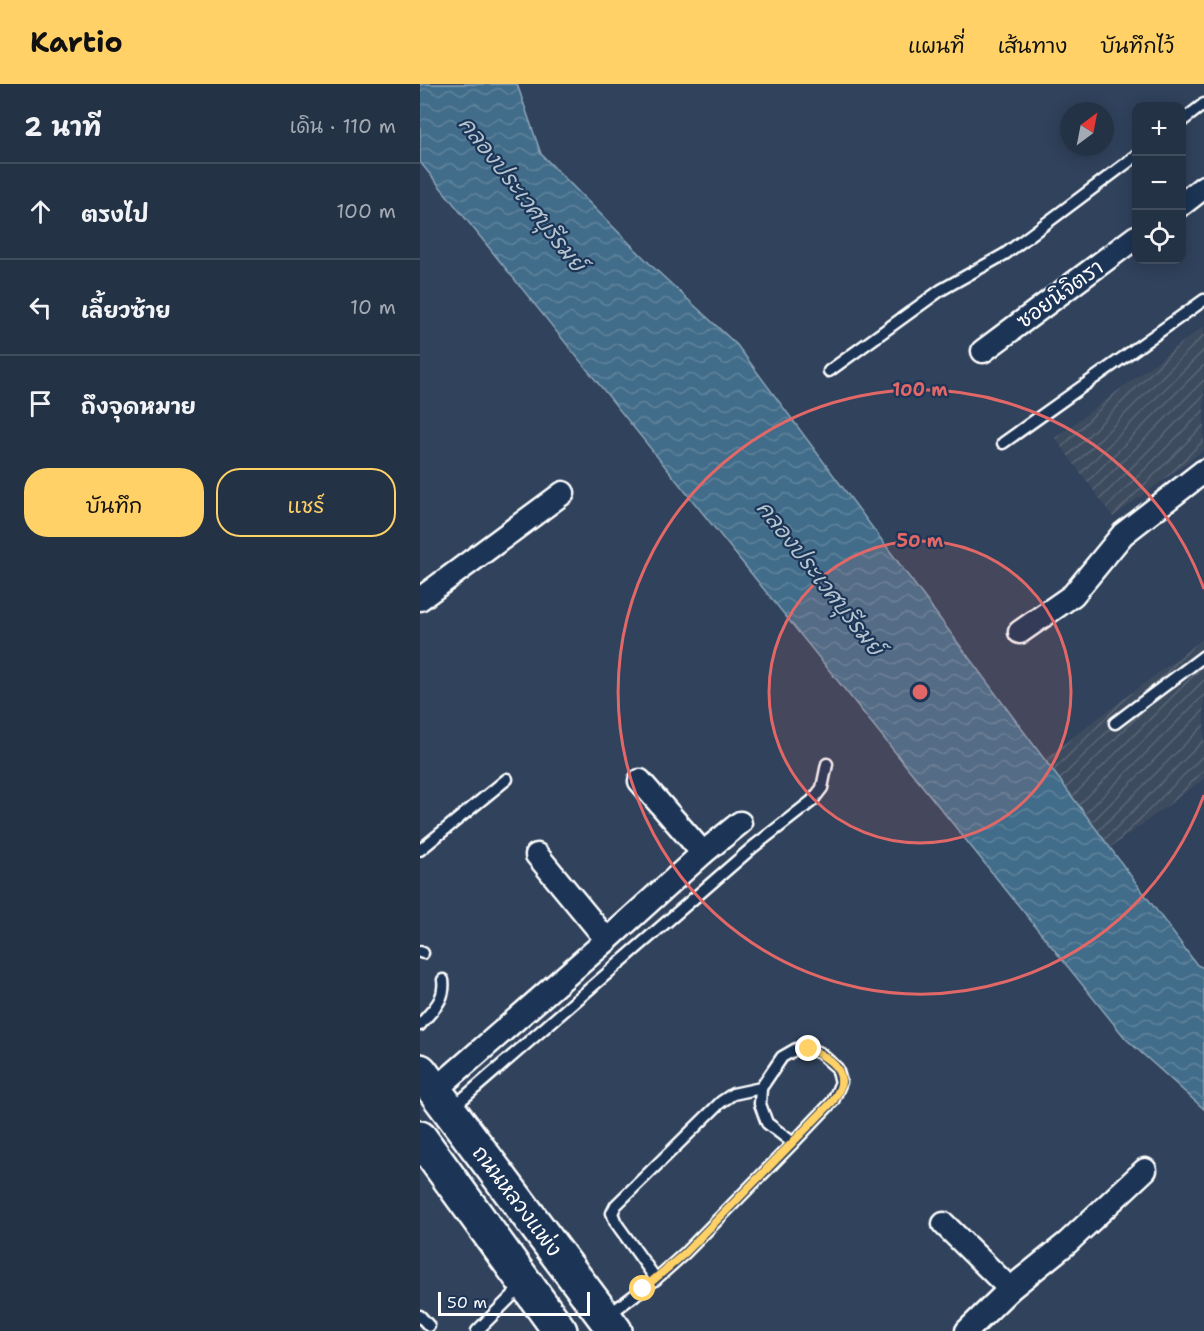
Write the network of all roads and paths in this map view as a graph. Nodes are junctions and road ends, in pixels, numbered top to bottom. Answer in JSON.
{"nodes":[{"id":1,"x":1204,"y":104,"type":"edge"},
{"id":2,"x":1186,"y":118,"type":"edge"},
{"id":3,"x":1132,"y":160,"type":"edge"},
{"id":4,"x":1204,"y":187,"type":"edge"},
{"id":5,"x":1186,"y":201,"type":"edge"},
{"id":6,"x":1132,"y":241,"type":"edge"},
{"id":7,"x":1204,"y":300,"type":"edge"},
{"id":8,"x":983,"y":351,"type":"dead end"},
{"id":9,"x":830,"y":371,"type":"dead end"},
{"id":10,"x":1003,"y":443,"type":"dead end"},
{"id":11,"x":1204,"y":471,"type":"edge"},
{"id":12,"x":563,"y":493,"type":"dead end"},
{"id":13,"x":420,"y":599,"type":"edge"},
{"id":14,"x":1020,"y":632,"type":"dead end"},
{"id":15,"x":1204,"y":656,"type":"edge"},
{"id":16,"x":1115,"y":723,"type":"dead end"},
{"id":17,"x":827,"y":764,"type":"dead end"},
{"id":18,"x":507,"y":779,"type":"dead end"},
{"id":19,"x":640,"y":781,"type":"dead end"},
{"id":20,"x":740,"y":823,"type":"dead end"},
{"id":21,"x":420,"y":850,"type":"edge"},
{"id":22,"x":703,"y":853,"type":"junction"},
{"id":23,"x":537,"y":855,"type":"dead end"},
{"id":24,"x":608,"y":940,"type":"junction"},
{"id":25,"x":443,"y":980,"type":"dead end"},
{"id":26,"x":420,"y":1025,"type":"edge"},
{"id":27,"x":760,"y":1088,"type":"junction"},
{"id":28,"x":434,"y":1091,"type":"edge"},
{"id":29,"x":793,"y":1143,"type":"junction"},
{"id":30,"x":422,"y":1144,"type":"edge"},
{"id":31,"x":1145,"y":1170,"type":"dead end"},
{"id":32,"x":944,"y":1224,"type":"dead end"},
{"id":33,"x":656,"y":1279,"type":"junction"},
{"id":34,"x":524,"y":1284,"type":"junction"},
{"id":35,"x":1010,"y":1289,"type":"junction"},
{"id":36,"x":420,"y":1316,"type":"edge"},
{"id":37,"x":610,"y":1324,"type":"edge"},
{"id":38,"x":429,"y":1326,"type":"dead end"},
{"id":39,"x":477,"y":1331,"type":"edge"},
{"id":40,"x":560,"y":1331,"type":"edge"},
{"id":41,"x":967,"y":1331,"type":"edge"}],
"edges":[{"from":1,"to":2,"type":"lane"},
{"from":3,"to":9,"type":"lane"},
{"from":4,"to":5,"type":"street"},
{"from":6,"to":8,"type":"street","name":"ซอยนิจิตรา"},
{"from":7,"to":10,"type":"lane"},
{"from":11,"to":14,"type":"street"},
{"from":12,"to":13,"type":"street"},
{"from":15,"to":16,"type":"lane"},
{"from":17,"to":28,"type":"lane"},
{"from":18,"to":21,"type":"lane"},
{"from":19,"to":22,"type":"street"},
{"from":20,"to":22,"type":"street"},
{"from":22,"to":24,"type":"street"},
{"from":23,"to":24,"type":"street"},
{"from":24,"to":28,"type":"street"},
{"from":25,"to":26,"type":"lane"},
{"from":27,"to":29,"type":"lane"},
{"from":27,"to":29,"type":"lane"},
{"from":27,"to":33,"type":"lane"},
{"from":28,"to":37,"type":"main road","name":"ถนนหลวงแพ่ง"},
{"from":29,"to":33,"type":"lane"},
{"from":30,"to":34,"type":"main road","name":"ถนนหลวงแพ่ง"},
{"from":31,"to":35,"type":"street"},
{"from":32,"to":35,"type":"street"},
{"from":33,"to":37,"type":"lane"},
{"from":34,"to":39,"type":"lane"},
{"from":34,"to":40,"type":"main road","name":"ถนนหลวงแพ่ง"},
{"from":35,"to":41,"type":"street"},
{"from":36,"to":38,"type":"lane"}]}
